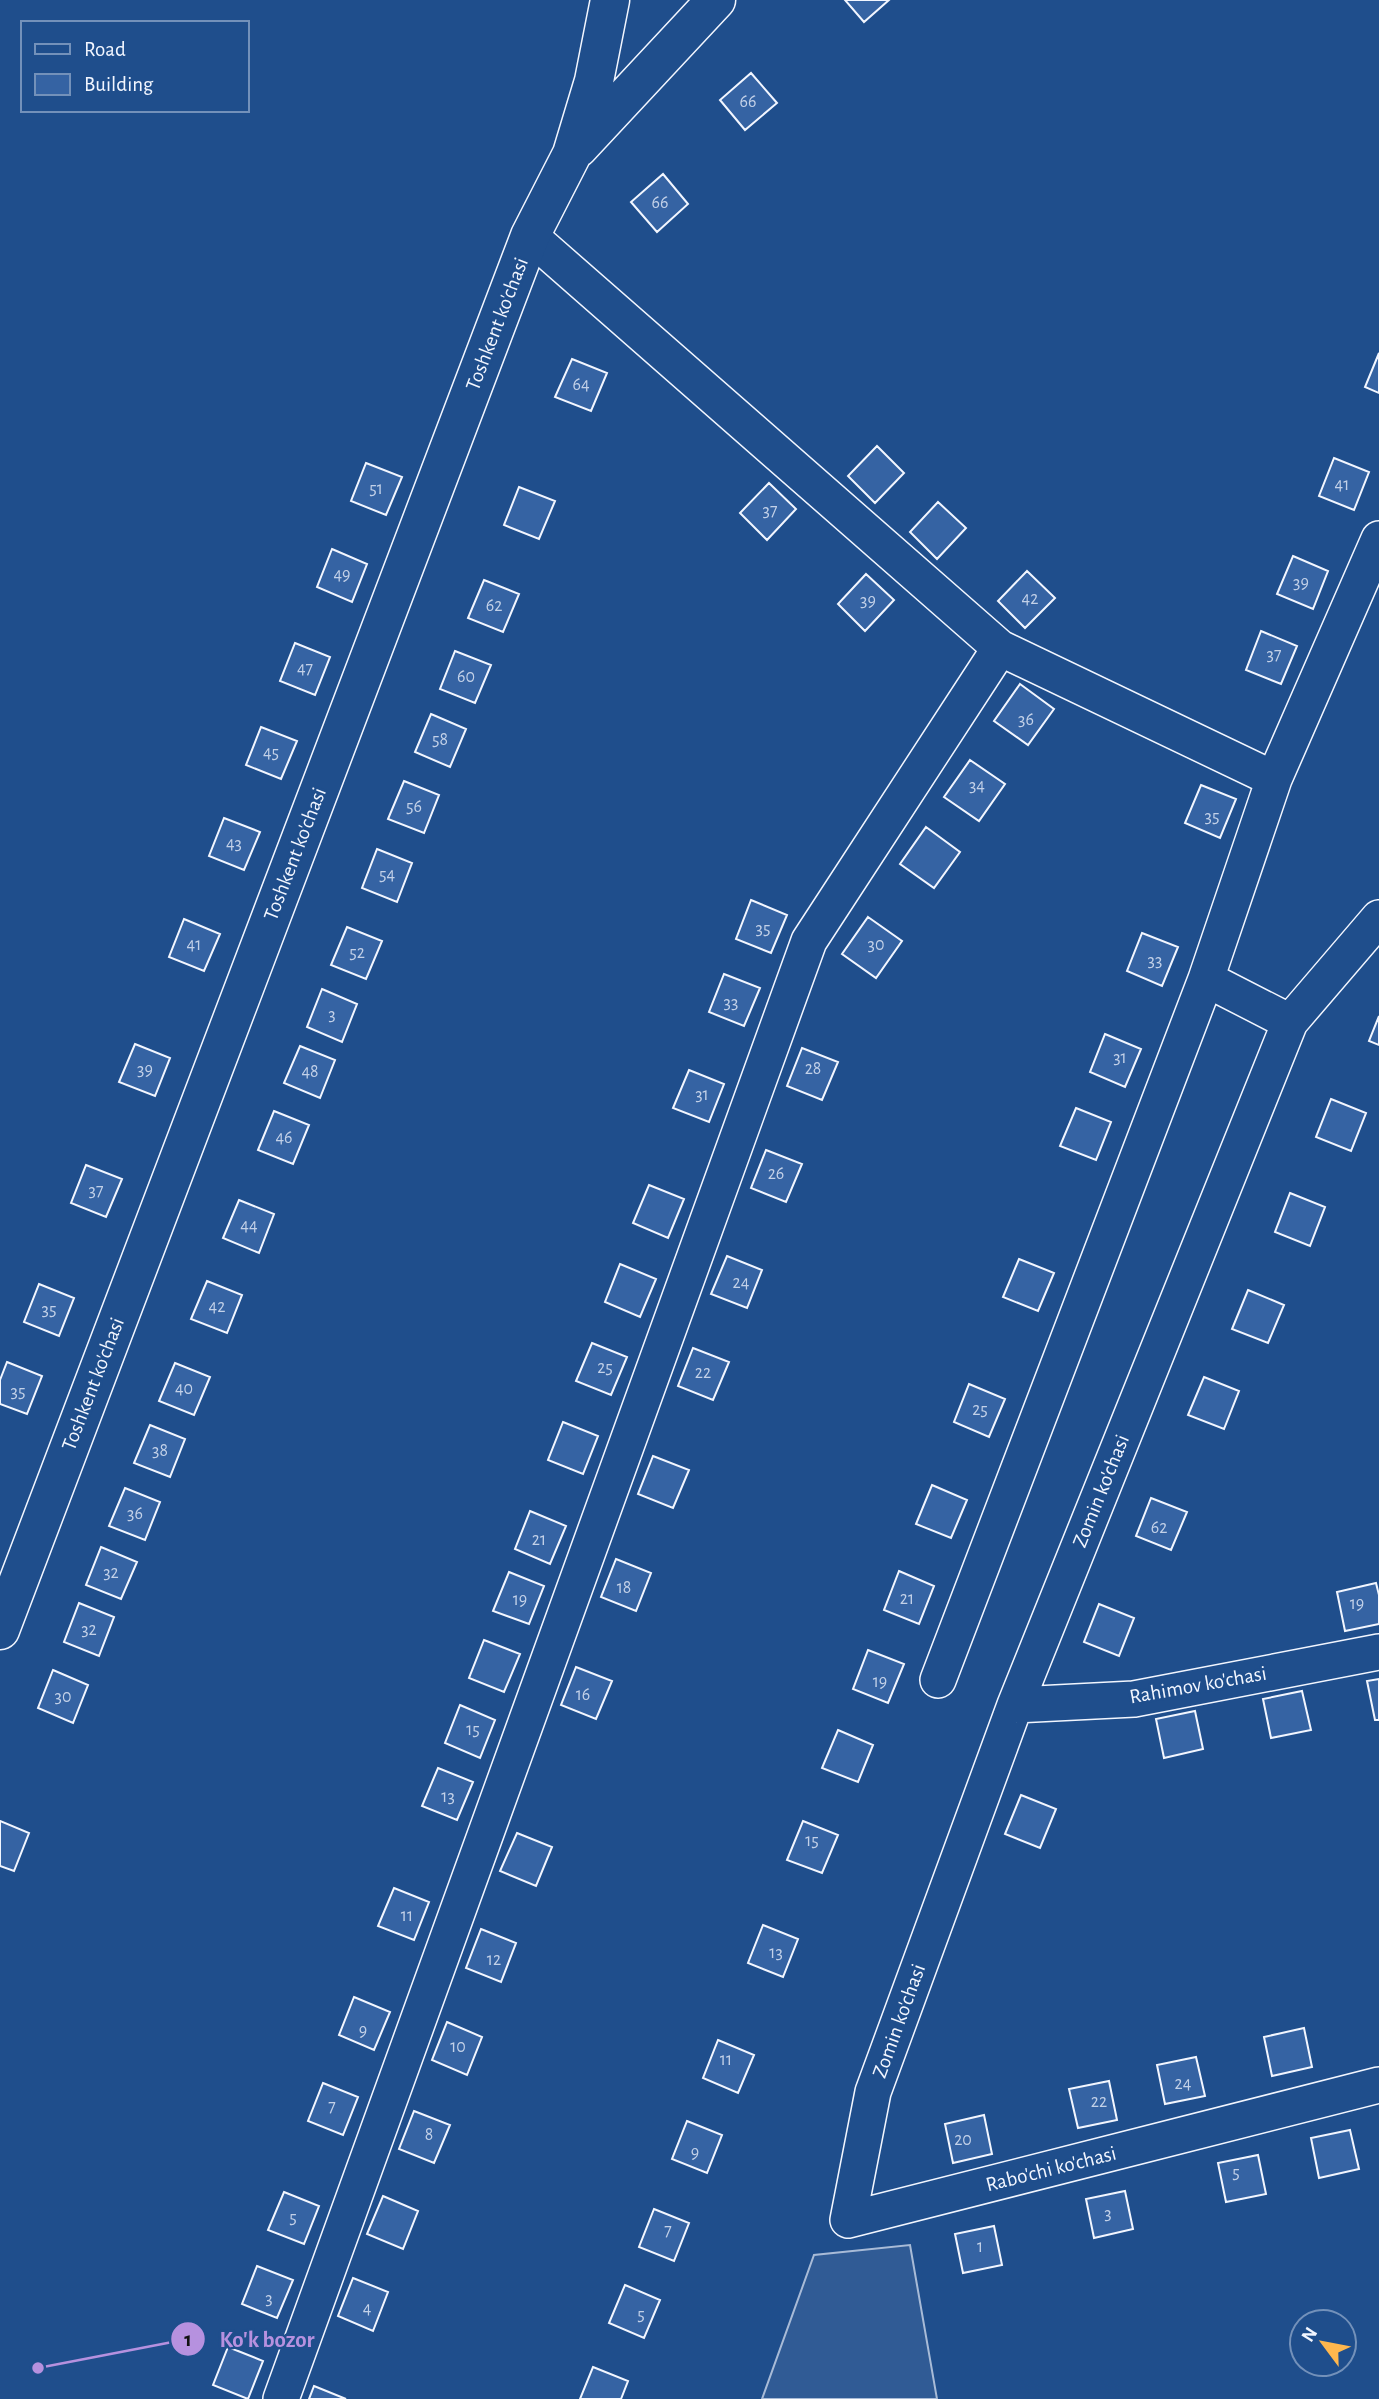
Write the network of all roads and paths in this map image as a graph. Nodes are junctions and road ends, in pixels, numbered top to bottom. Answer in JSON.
{"nodes":[{"id":1,"x":610,"y":0,"type":"edge"},
{"id":2,"x":716,"y":0,"type":"edge"},
{"id":3,"x":572,"y":154,"type":"junction"},
{"id":4,"x":530,"y":236,"type":"junction"},
{"id":5,"x":1379,"y":539,"type":"edge"},
{"id":6,"x":1000,"y":648,"type":"junction"},
{"id":7,"x":1274,"y":779,"type":"junction"},
{"id":8,"x":1379,"y":918,"type":"edge"},
{"id":9,"x":1206,"y":979,"type":"junction"},
{"id":10,"x":1290,"y":1022,"type":"junction"},
{"id":11,"x":0,"y":1630,"type":"edge"},
{"id":12,"x":1379,"y":1651,"type":"edge"},
{"id":13,"x":938,"y":1680,"type":"dead end"},
{"id":14,"x":1015,"y":1705,"type":"junction"},
{"id":15,"x":1379,"y":2085,"type":"edge"},
{"id":16,"x":873,"y":2092,"type":"joint"},
{"id":17,"x":281,"y":2399,"type":"edge"}],
"edges":[{"from":1,"to":3,"type":"main road","name":"Toshkent ko'chasi"},
{"from":2,"to":3,"type":"main road"},
{"from":3,"to":4,"type":"main road","name":"Toshkent ko'chasi"},
{"from":4,"to":6,"type":"street"},
{"from":4,"to":11,"type":"main road","name":"Toshkent ko'chasi"},
{"from":5,"to":7,"type":"street"},
{"from":6,"to":7,"type":"street"},
{"from":6,"to":17,"type":"street"},
{"from":7,"to":9,"type":"street"},
{"from":8,"to":10,"type":"street","name":"Zomin ko'chasi"},
{"from":9,"to":10,"type":"street"},
{"from":9,"to":13,"type":"street"},
{"from":10,"to":14,"type":"street","name":"Zomin ko'chasi"},
{"from":12,"to":14,"type":"street","name":"Rahimov ko'chasi"},
{"from":14,"to":16,"type":"street","name":"Zomin ko'chasi"},
{"from":15,"to":16,"type":"street","name":"Rabo'chi ko'chasi"}]}
